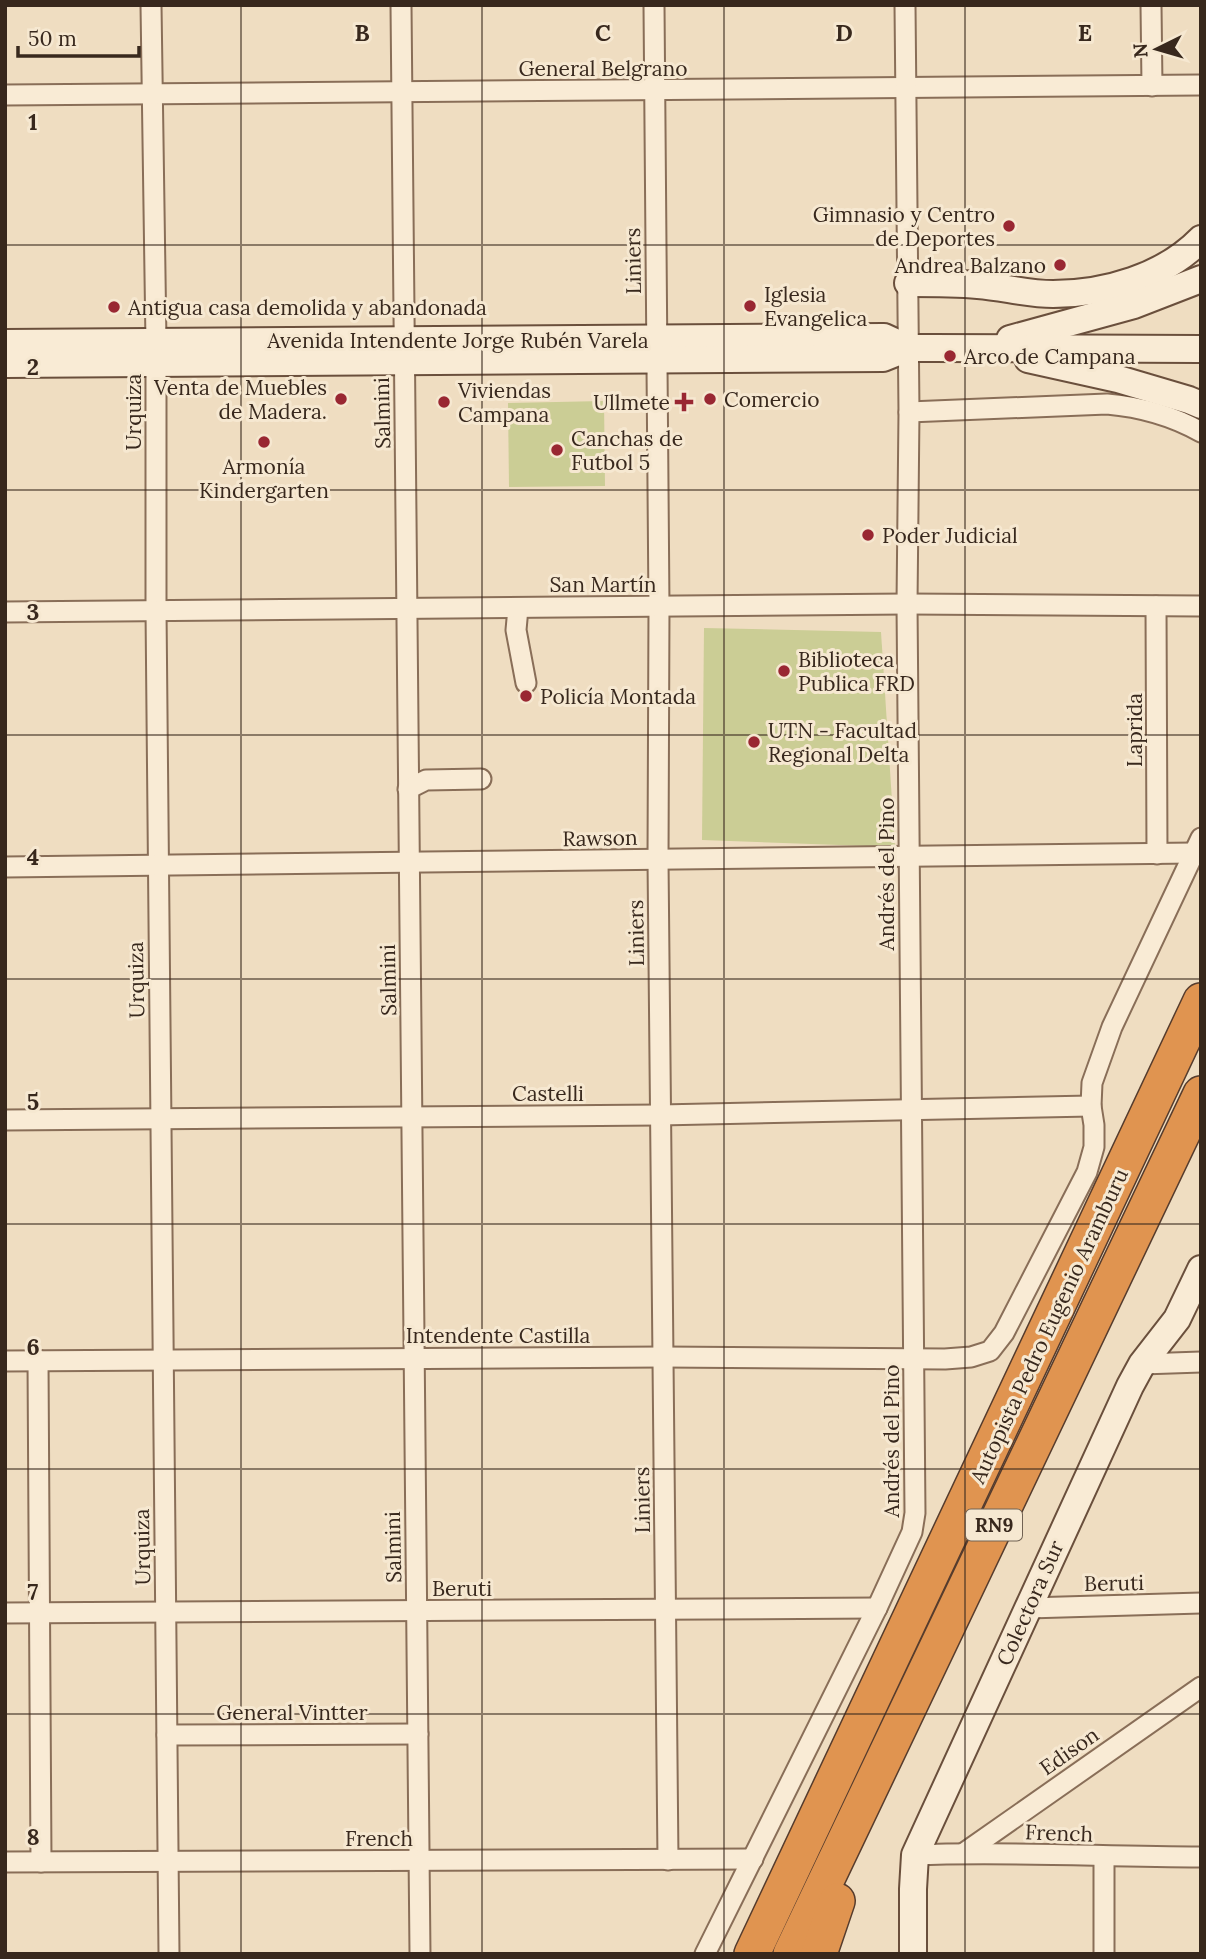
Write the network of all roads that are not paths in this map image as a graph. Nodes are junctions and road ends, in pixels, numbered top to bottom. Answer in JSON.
{"nodes":[{"id":1,"x":151,"y":5,"type":"edge"},
{"id":2,"x":401,"y":5,"type":"edge"},
{"id":3,"x":654,"y":5,"type":"edge"},
{"id":4,"x":905,"y":5,"type":"edge"},
{"id":5,"x":1151,"y":5,"type":"edge"},
{"id":6,"x":1201,"y":85,"type":"edge"},
{"id":7,"x":1152,"y":86,"type":"junction"},
{"id":8,"x":906,"y":88,"type":"junction"},
{"id":9,"x":654,"y":90,"type":"junction"},
{"id":10,"x":402,"y":92,"type":"junction"},
{"id":11,"x":152,"y":94,"type":"junction"},
{"id":12,"x":5,"y":95,"type":"edge"},
{"id":13,"x":1201,"y":239,"type":"edge"},
{"id":14,"x":1201,"y":279,"type":"edge"},
{"id":15,"x":908,"y":283,"type":"junction"},
{"id":16,"x":5,"y":343,"type":"edge"},
{"id":17,"x":978,"y":347,"type":"junction"},
{"id":18,"x":908,"y":348,"type":"junction"},
{"id":19,"x":657,"y":349,"type":"junction"},
{"id":20,"x":1201,"y":349,"type":"edge"},
{"id":21,"x":404,"y":351,"type":"junction"},
{"id":22,"x":156,"y":352,"type":"junction"},
{"id":23,"x":5,"y":364,"type":"edge"},
{"id":24,"x":1201,"y":405,"type":"edge"},
{"id":25,"x":909,"y":412,"type":"junction"},
{"id":26,"x":1201,"y":432,"type":"edge"},
{"id":27,"x":906,"y":604,"type":"junction"},
{"id":28,"x":1156,"y":606,"type":"junction"},
{"id":29,"x":1201,"y":606,"type":"edge"},
{"id":30,"x":659,"y":607,"type":"junction"},
{"id":31,"x":407,"y":608,"type":"junction"},
{"id":32,"x":518,"y":608,"type":"junction"},
{"id":33,"x":156,"y":610,"type":"junction"},
{"id":34,"x":5,"y":612,"type":"edge"},
{"id":35,"x":526,"y":683,"type":"dead end"},
{"id":36,"x":481,"y":779,"type":"dead end"},
{"id":37,"x":408,"y":789,"type":"junction"},
{"id":38,"x":1198,"y":846,"type":"edge"},
{"id":39,"x":1157,"y":854,"type":"junction"},
{"id":40,"x":909,"y":858,"type":"junction"},
{"id":41,"x":658,"y":860,"type":"junction"},
{"id":42,"x":409,"y":863,"type":"junction"},
{"id":43,"x":158,"y":865,"type":"junction"},
{"id":44,"x":5,"y":867,"type":"edge"},
{"id":45,"x":1201,"y":983,"type":"edge"},
{"id":46,"x":1201,"y":1001,"type":"edge"},
{"id":47,"x":1182,"y":1043,"type":"junction"},
{"id":48,"x":1201,"y":1094,"type":"edge"},
{"id":49,"x":1091,"y":1105,"type":"junction"},
{"id":50,"x":911,"y":1109,"type":"junction"},
{"id":51,"x":660,"y":1115,"type":"junction"},
{"id":52,"x":412,"y":1117,"type":"junction"},
{"id":53,"x":160,"y":1118,"type":"junction"},
{"id":54,"x":5,"y":1120,"type":"edge"},
{"id":55,"x":1201,"y":1269,"type":"edge"},
{"id":56,"x":663,"y":1357,"type":"junction"},
{"id":57,"x":414,"y":1358,"type":"junction"},
{"id":58,"x":914,"y":1359,"type":"junction"},
{"id":59,"x":38,"y":1360,"type":"junction"},
{"id":60,"x":163,"y":1360,"type":"junction"},
{"id":61,"x":5,"y":1361,"type":"edge"},
{"id":62,"x":1201,"y":1362,"type":"edge"},
{"id":63,"x":1142,"y":1364,"type":"junction"},
{"id":64,"x":1201,"y":1603,"type":"edge"},
{"id":65,"x":877,"y":1608,"type":"junction"},
{"id":66,"x":1028,"y":1608,"type":"junction"},
{"id":67,"x":665,"y":1609,"type":"junction"},
{"id":68,"x":416,"y":1611,"type":"junction"},
{"id":69,"x":5,"y":1613,"type":"edge"},
{"id":70,"x":39,"y":1613,"type":"junction"},
{"id":71,"x":166,"y":1613,"type":"junction"},
{"id":72,"x":918,"y":1686,"type":"junction"},
{"id":73,"x":1201,"y":1687,"type":"edge"},
{"id":74,"x":418,"y":1734,"type":"junction"},
{"id":75,"x":167,"y":1735,"type":"junction"},
{"id":76,"x":964,"y":1853,"type":"junction"},
{"id":77,"x":915,"y":1855,"type":"junction"},
{"id":78,"x":1104,"y":1857,"type":"junction"},
{"id":79,"x":1201,"y":1857,"type":"edge"},
{"id":80,"x":419,"y":1860,"type":"junction"},
{"id":81,"x":668,"y":1860,"type":"junction"},
{"id":82,"x":752,"y":1860,"type":"junction"},
{"id":83,"x":167,"y":1861,"type":"junction"},
{"id":84,"x":5,"y":1862,"type":"edge"},
{"id":85,"x":41,"y":1862,"type":"junction"},
{"id":86,"x":169,"y":1954,"type":"edge"},
{"id":87,"x":420,"y":1954,"type":"edge"},
{"id":88,"x":705,"y":1954,"type":"edge"},
{"id":89,"x":752,"y":1954,"type":"edge"},
{"id":90,"x":791,"y":1954,"type":"edge"},
{"id":91,"x":819,"y":1954,"type":"edge"},
{"id":92,"x":913,"y":1954,"type":"edge"},
{"id":93,"x":1104,"y":1954,"type":"edge"}],
"edges":[{"from":1,"to":11,"type":"street","name":"Urquiza"},
{"from":2,"to":10,"type":"street","name":"Salmini"},
{"from":3,"to":9,"type":"street","name":"Liniers"},
{"from":4,"to":8,"type":"street","name":"Andrés del Pino"},
{"from":5,"to":7,"type":"street"},
{"from":6,"to":7,"type":"street","name":"General Belgrano"},
{"from":7,"to":8,"type":"street","name":"General Belgrano"},
{"from":8,"to":9,"type":"street","name":"General Belgrano"},
{"from":8,"to":15,"type":"street","name":"Andrés del Pino"},
{"from":9,"to":10,"type":"street","name":"General Belgrano"},
{"from":9,"to":19,"type":"street","name":"Liniers"},
{"from":10,"to":11,"type":"street","name":"General Belgrano"},
{"from":10,"to":21,"type":"street","name":"Salmini"},
{"from":11,"to":12,"type":"street","name":"General Belgrano"},
{"from":11,"to":22,"type":"street","name":"Urquiza"},
{"from":13,"to":15,"type":"main road"},
{"from":14,"to":17,"type":"main road"},
{"from":15,"to":18,"type":"street","name":"Andrés del Pino"},
{"from":16,"to":22,"type":"main road","name":"Avenida Intendente Jorge Rubén Varela"},
{"from":17,"to":18,"type":"main road","name":"Avenida Intendente Jorge Rubén Varela"},
{"from":17,"to":20,"type":"main road","name":"Avenida Intendente Jorge Rubén Varela"},
{"from":17,"to":24,"type":"main road"},
{"from":18,"to":19,"type":"main road","name":"Avenida Intendente Jorge Rubén Varela"},
{"from":18,"to":25,"type":"street","name":"Andrés del Pino"},
{"from":19,"to":21,"type":"main road","name":"Avenida Intendente Jorge Rubén Varela"},
{"from":19,"to":30,"type":"street","name":"Liniers"},
{"from":21,"to":22,"type":"main road","name":"Avenida Intendente Jorge Rubén Varela"},
{"from":21,"to":31,"type":"street","name":"Salmini"},
{"from":22,"to":23,"type":"main road","name":"Avenida Intendente Jorge Rubén Varela"},
{"from":22,"to":33,"type":"street","name":"Urquiza"},
{"from":25,"to":26,"type":"street"},
{"from":25,"to":27,"type":"street","name":"Andrés del Pino"},
{"from":27,"to":28,"type":"street","name":"San Martín"},
{"from":27,"to":30,"type":"street","name":"San Martín"},
{"from":27,"to":40,"type":"street","name":"Andrés del Pino"},
{"from":28,"to":29,"type":"street","name":"San Martín"},
{"from":28,"to":39,"type":"street","name":"Laprida"},
{"from":30,"to":32,"type":"street","name":"San Martín"},
{"from":30,"to":41,"type":"street","name":"Liniers"},
{"from":31,"to":32,"type":"street","name":"San Martín"},
{"from":31,"to":33,"type":"street","name":"San Martín"},
{"from":31,"to":37,"type":"street","name":"Salmini"},
{"from":32,"to":35,"type":"street"},
{"from":33,"to":34,"type":"street","name":"San Martín"},
{"from":33,"to":43,"type":"street","name":"Urquiza"},
{"from":36,"to":37,"type":"street"},
{"from":37,"to":42,"type":"street","name":"Salmini"},
{"from":38,"to":39,"type":"street","name":"Rawson"},
{"from":38,"to":49,"type":"street"},
{"from":39,"to":40,"type":"street","name":"Rawson"},
{"from":40,"to":41,"type":"street","name":"Rawson"},
{"from":40,"to":50,"type":"street","name":"Andrés del Pino"},
{"from":41,"to":42,"type":"street","name":"Rawson"},
{"from":41,"to":51,"type":"street","name":"Liniers"},
{"from":42,"to":43,"type":"street","name":"Rawson"},
{"from":42,"to":52,"type":"street","name":"Salmini"},
{"from":43,"to":44,"type":"street","name":"Rawson"},
{"from":43,"to":53,"type":"street","name":"Urquiza"},
{"from":45,"to":47,"type":"highway"},
{"from":46,"to":47,"type":"highway","name":"Autopista Pedro Eugenio Aramburu","number":"RN9"},
{"from":47,"to":89,"type":"highway","name":"Autopista Pedro Eugenio Aramburu","number":"RN9"},
{"from":48,"to":72,"type":"highway","name":"Autopista Pedro Eugenio Aramburu","number":"RN9"},
{"from":49,"to":50,"type":"street","name":"Castelli"},
{"from":49,"to":58,"type":"street","name":"Intendente Castilla"},
{"from":50,"to":51,"type":"street","name":"Castelli"},
{"from":50,"to":58,"type":"street","name":"Andrés del Pino"},
{"from":51,"to":52,"type":"street","name":"Castelli"},
{"from":51,"to":56,"type":"street","name":"Liniers"},
{"from":52,"to":53,"type":"street","name":"Castelli"},
{"from":52,"to":57,"type":"street","name":"Salmini"},
{"from":53,"to":54,"type":"street","name":"Castelli"},
{"from":53,"to":60,"type":"street","name":"Urquiza"},
{"from":55,"to":63,"type":"main road","name":"Colectora Sur"},
{"from":56,"to":57,"type":"street","name":"Intendente Castilla"},
{"from":56,"to":58,"type":"street","name":"Intendente Castilla"},
{"from":56,"to":67,"type":"street","name":"Liniers"},
{"from":57,"to":60,"type":"street","name":"Intendente Castilla"},
{"from":57,"to":68,"type":"street","name":"Salmini"},
{"from":58,"to":65,"type":"street","name":"Andrés del Pino"},
{"from":59,"to":60,"type":"street","name":"Intendente Castilla"},
{"from":59,"to":61,"type":"street","name":"Intendente Castilla"},
{"from":59,"to":70,"type":"street"},
{"from":60,"to":71,"type":"street","name":"Urquiza"},
{"from":62,"to":63,"type":"street"},
{"from":63,"to":66,"type":"main road","name":"Colectora Sur"},
{"from":64,"to":66,"type":"street","name":"Beruti"},
{"from":65,"to":67,"type":"street","name":"Beruti"},
{"from":65,"to":82,"type":"street","name":"Andrés del Pino"},
{"from":66,"to":77,"type":"main road","name":"Colectora Sur"},
{"from":67,"to":68,"type":"street","name":"Beruti"},
{"from":67,"to":81,"type":"street","name":"Liniers"},
{"from":68,"to":71,"type":"street","name":"Beruti"},
{"from":68,"to":74,"type":"street","name":"Salmini"},
{"from":69,"to":70,"type":"street","name":"Beruti"},
{"from":70,"to":71,"type":"street","name":"Beruti"},
{"from":70,"to":85,"type":"street"},
{"from":71,"to":75,"type":"street","name":"Urquiza"},
{"from":72,"to":90,"type":"highway","name":"Autopista Pedro Eugenio Aramburu","number":"RN9"},
{"from":72,"to":91,"type":"highway"},
{"from":73,"to":76,"type":"street","name":"Edison"},
{"from":74,"to":75,"type":"street","name":"General Vintter"},
{"from":74,"to":80,"type":"street","name":"Salmini"},
{"from":75,"to":83,"type":"street","name":"Urquiza"},
{"from":76,"to":77,"type":"street","name":"French"},
{"from":76,"to":78,"type":"street","name":"French"},
{"from":77,"to":92,"type":"main road","name":"Colectora Sur"},
{"from":78,"to":79,"type":"street","name":"French"},
{"from":78,"to":93,"type":"street"},
{"from":80,"to":81,"type":"street","name":"French"},
{"from":80,"to":83,"type":"street","name":"French"},
{"from":80,"to":87,"type":"street","name":"Salmini"},
{"from":81,"to":82,"type":"street","name":"French"},
{"from":82,"to":88,"type":"street","name":"Andrés del Pino"},
{"from":83,"to":85,"type":"street","name":"French"},
{"from":83,"to":86,"type":"street","name":"Urquiza"},
{"from":84,"to":85,"type":"street","name":"French"}]}
